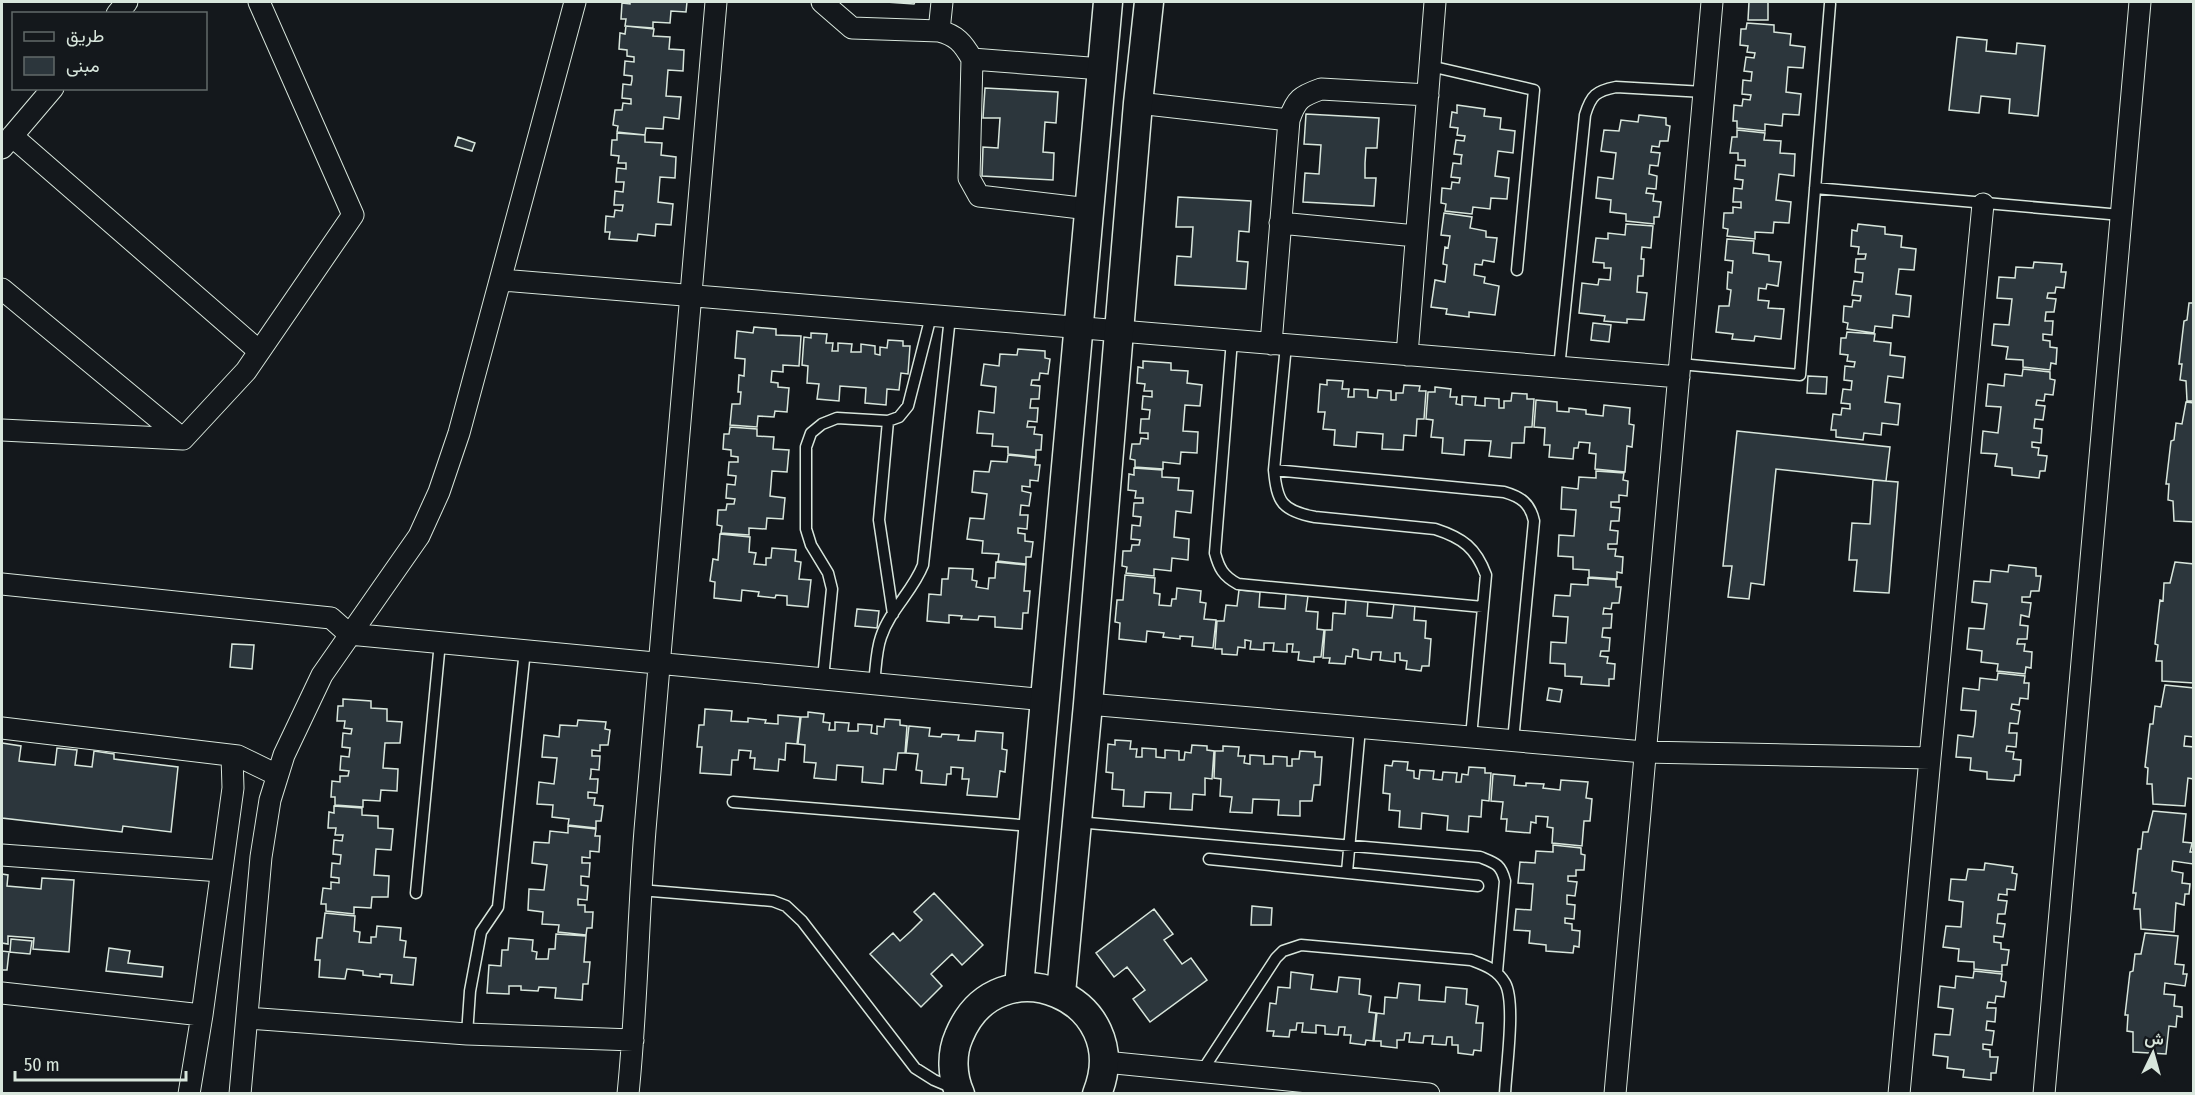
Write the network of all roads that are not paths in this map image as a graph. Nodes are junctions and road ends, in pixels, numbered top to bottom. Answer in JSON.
{"nodes":[{"id":1,"x":259,"y":2,"type":"edge"},
{"id":2,"x":576,"y":2,"type":"edge"},
{"id":3,"x":716,"y":2,"type":"edge"},
{"id":4,"x":822,"y":2,"type":"edge"},
{"id":5,"x":942,"y":2,"type":"edge"},
{"id":6,"x":1108,"y":2,"type":"edge"},
{"id":7,"x":1149,"y":2,"type":"edge"},
{"id":8,"x":1436,"y":2,"type":"edge"},
{"id":9,"x":1712,"y":2,"type":"edge"},
{"id":10,"x":2140,"y":2,"type":"edge"},
{"id":11,"x":1830,"y":4,"type":"dead end"},
{"id":12,"x":939,"y":31,"type":"junction"},
{"id":13,"x":972,"y":59,"type":"junction"},
{"id":14,"x":1430,"y":66,"type":"junction"},
{"id":15,"x":1102,"y":69,"type":"junction"},
{"id":16,"x":51,"y":90,"type":"edge"},
{"id":17,"x":1704,"y":92,"type":"junction"},
{"id":18,"x":1428,"y":95,"type":"junction"},
{"id":19,"x":1138,"y":103,"type":"junction"},
{"id":20,"x":1288,"y":120,"type":"junction"},
{"id":21,"x":7,"y":142,"type":"edge"},
{"id":22,"x":1815,"y":188,"type":"junction"},
{"id":23,"x":1983,"y":204,"type":"junction"},
{"id":24,"x":1089,"y":209,"type":"junction"},
{"id":25,"x":2121,"y":215,"type":"junction"},
{"id":26,"x":1280,"y":223,"type":"junction"},
{"id":27,"x":1416,"y":236,"type":"junction"},
{"id":28,"x":1517,"y":270,"type":"dead end"},
{"id":29,"x":501,"y":280,"type":"junction"},
{"id":30,"x":2,"y":289,"type":"edge"},
{"id":31,"x":689,"y":295,"type":"junction"},
{"id":32,"x":941,"y":316,"type":"junction"},
{"id":33,"x":1078,"y":328,"type":"junction"},
{"id":34,"x":1119,"y":331,"type":"junction"},
{"id":35,"x":1232,"y":340,"type":"junction"},
{"id":36,"x":1278,"y":344,"type":"junction"},
{"id":37,"x":259,"y":351,"type":"junction"},
{"id":38,"x":1407,"y":355,"type":"junction"},
{"id":39,"x":1559,"y":368,"type":"junction"},
{"id":40,"x":1680,"y":371,"type":"junction"},
{"id":41,"x":888,"y":421,"type":"junction"},
{"id":42,"x":2,"y":430,"type":"edge"},
{"id":43,"x":183,"y":439,"type":"junction"},
{"id":44,"x":1274,"y":470,"type":"junction"},
{"id":45,"x":2,"y":584,"type":"edge"},
{"id":46,"x":1483,"y":607,"type":"junction"},
{"id":47,"x":893,"y":614,"type":"junction"},
{"id":48,"x":349,"y":634,"type":"junction"},
{"id":49,"x":440,"y":642,"type":"junction"},
{"id":50,"x":525,"y":650,"type":"junction"},
{"id":51,"x":659,"y":662,"type":"junction"},
{"id":52,"x":823,"y":678,"type":"junction"},
{"id":53,"x":874,"y":683,"type":"junction"},
{"id":54,"x":1046,"y":700,"type":"junction"},
{"id":55,"x":1088,"y":704,"type":"junction"},
{"id":56,"x":2,"y":728,"type":"edge"},
{"id":57,"x":1360,"y":728,"type":"junction"},
{"id":58,"x":1471,"y":737,"type":"junction"},
{"id":59,"x":1513,"y":741,"type":"junction"},
{"id":60,"x":1644,"y":752,"type":"junction"},
{"id":61,"x":232,"y":756,"type":"junction"},
{"id":62,"x":1930,"y":758,"type":"junction"},
{"id":63,"x":277,"y":776,"type":"junction"},
{"id":64,"x":733,"y":802,"type":"dead end"},
{"id":65,"x":1077,"y":822,"type":"junction"},
{"id":66,"x":1034,"y":826,"type":"junction"},
{"id":67,"x":1349,"y":846,"type":"junction"},
{"id":68,"x":2,"y":855,"type":"edge"},
{"id":69,"x":1209,"y":859,"type":"dead end"},
{"id":70,"x":221,"y":871,"type":"junction"},
{"id":71,"x":1347,"y":872,"type":"junction"},
{"id":72,"x":1478,"y":886,"type":"dead end"},
{"id":73,"x":640,"y":890,"type":"junction"},
{"id":74,"x":416,"y":893,"type":"dead end"},
{"id":75,"x":1497,"y":972,"type":"junction"},
{"id":76,"x":1019,"y":987,"type":"junction"},
{"id":77,"x":2,"y":993,"type":"edge"},
{"id":78,"x":1061,"y":993,"type":"junction"},
{"id":79,"x":202,"y":1015,"type":"junction"},
{"id":80,"x":248,"y":1018,"type":"junction"},
{"id":81,"x":466,"y":1034,"type":"junction"},
{"id":82,"x":633,"y":1040,"type":"junction"},
{"id":83,"x":1105,"y":1062,"type":"junction"},
{"id":84,"x":1202,"y":1071,"type":"junction"},
{"id":85,"x":957,"y":1093,"type":"edge"},
{"id":86,"x":189,"y":1094,"type":"edge"},
{"id":87,"x":240,"y":1094,"type":"edge"},
{"id":88,"x":628,"y":1094,"type":"edge"},
{"id":89,"x":1097,"y":1094,"type":"edge"},
{"id":90,"x":1429,"y":1094,"type":"edge"},
{"id":91,"x":1505,"y":1094,"type":"edge"},
{"id":92,"x":1615,"y":1094,"type":"edge"},
{"id":93,"x":1899,"y":1094,"type":"edge"},
{"id":94,"x":2044,"y":1094,"type":"edge"}],
"edges":[{"from":1,"to":37,"type":"street"},
{"from":2,"to":29,"type":"street"},
{"from":3,"to":31,"type":"street"},
{"from":4,"to":12,"type":"street"},
{"from":5,"to":12,"type":"street"},
{"from":6,"to":15,"type":"street"},
{"from":7,"to":19,"type":"street"},
{"from":8,"to":14,"type":"street"},
{"from":9,"to":17,"type":"street"},
{"from":10,"to":25,"type":"street"},
{"from":11,"to":22,"type":"lane"},
{"from":12,"to":13,"type":"street"},
{"from":13,"to":15,"type":"street"},
{"from":13,"to":24,"type":"street"},
{"from":14,"to":18,"type":"street"},
{"from":14,"to":28,"type":"lane"},
{"from":15,"to":24,"type":"street"},
{"from":16,"to":21,"type":"street"},
{"from":17,"to":39,"type":"lane"},
{"from":17,"to":40,"type":"street"},
{"from":18,"to":20,"type":"street"},
{"from":18,"to":27,"type":"street"},
{"from":19,"to":20,"type":"street"},
{"from":19,"to":34,"type":"street"},
{"from":20,"to":26,"type":"street"},
{"from":21,"to":37,"type":"street"},
{"from":22,"to":23,"type":"lane"},
{"from":22,"to":40,"type":"lane"},
{"from":23,"to":25,"type":"lane"},
{"from":23,"to":62,"type":"street"},
{"from":24,"to":33,"type":"street"},
{"from":25,"to":94,"type":"street"},
{"from":26,"to":27,"type":"street"},
{"from":26,"to":36,"type":"street"},
{"from":27,"to":38,"type":"street"},
{"from":29,"to":31,"type":"street"},
{"from":29,"to":48,"type":"street"},
{"from":30,"to":43,"type":"street"},
{"from":31,"to":32,"type":"street"},
{"from":31,"to":51,"type":"street"},
{"from":32,"to":33,"type":"street"},
{"from":32,"to":41,"type":"lane"},
{"from":32,"to":47,"type":"lane"},
{"from":33,"to":34,"type":"street"},
{"from":33,"to":54,"type":"street"},
{"from":34,"to":35,"type":"street"},
{"from":34,"to":55,"type":"street"},
{"from":35,"to":36,"type":"street"},
{"from":35,"to":46,"type":"lane"},
{"from":36,"to":38,"type":"street"},
{"from":36,"to":44,"type":"lane"},
{"from":37,"to":43,"type":"street"},
{"from":38,"to":39,"type":"street"},
{"from":39,"to":40,"type":"street"},
{"from":40,"to":60,"type":"street"},
{"from":41,"to":47,"type":"lane"},
{"from":41,"to":52,"type":"lane"},
{"from":42,"to":43,"type":"street"},
{"from":44,"to":46,"type":"lane"},
{"from":44,"to":59,"type":"lane"},
{"from":45,"to":48,"type":"street"},
{"from":46,"to":58,"type":"lane"},
{"from":47,"to":53,"type":"lane"},
{"from":48,"to":49,"type":"street"},
{"from":48,"to":63,"type":"street"},
{"from":49,"to":50,"type":"street"},
{"from":49,"to":74,"type":"lane"},
{"from":50,"to":51,"type":"street"},
{"from":50,"to":81,"type":"lane"},
{"from":51,"to":52,"type":"street"},
{"from":51,"to":73,"type":"street"},
{"from":52,"to":53,"type":"street"},
{"from":53,"to":54,"type":"street"},
{"from":54,"to":66,"type":"street"},
{"from":55,"to":57,"type":"street"},
{"from":55,"to":65,"type":"street"},
{"from":56,"to":61,"type":"street"},
{"from":57,"to":58,"type":"street"},
{"from":57,"to":67,"type":"lane"},
{"from":58,"to":59,"type":"street"},
{"from":59,"to":60,"type":"street"},
{"from":60,"to":62,"type":"street"},
{"from":60,"to":92,"type":"street"},
{"from":61,"to":63,"type":"street"},
{"from":61,"to":70,"type":"street"},
{"from":62,"to":93,"type":"street"},
{"from":63,"to":80,"type":"street"},
{"from":64,"to":66,"type":"lane"},
{"from":65,"to":67,"type":"lane"},
{"from":65,"to":78,"type":"street"},
{"from":66,"to":76,"type":"street"},
{"from":67,"to":71,"type":"lane"},
{"from":67,"to":75,"type":"lane"},
{"from":68,"to":70,"type":"street"},
{"from":69,"to":71,"type":"lane"},
{"from":70,"to":79,"type":"street"},
{"from":71,"to":72,"type":"lane"},
{"from":73,"to":82,"type":"street"},
{"from":73,"to":85,"type":"lane"},
{"from":75,"to":84,"type":"lane"},
{"from":75,"to":91,"type":"lane"},
{"from":76,"to":78,"type":"street"},
{"from":76,"to":85,"type":"street"},
{"from":77,"to":79,"type":"street"},
{"from":78,"to":83,"type":"street"},
{"from":79,"to":86,"type":"street"},
{"from":80,"to":81,"type":"street"},
{"from":80,"to":87,"type":"street"},
{"from":81,"to":82,"type":"street"},
{"from":82,"to":88,"type":"street"},
{"from":83,"to":84,"type":"street"},
{"from":83,"to":89,"type":"street"},
{"from":84,"to":90,"type":"street"}]}
